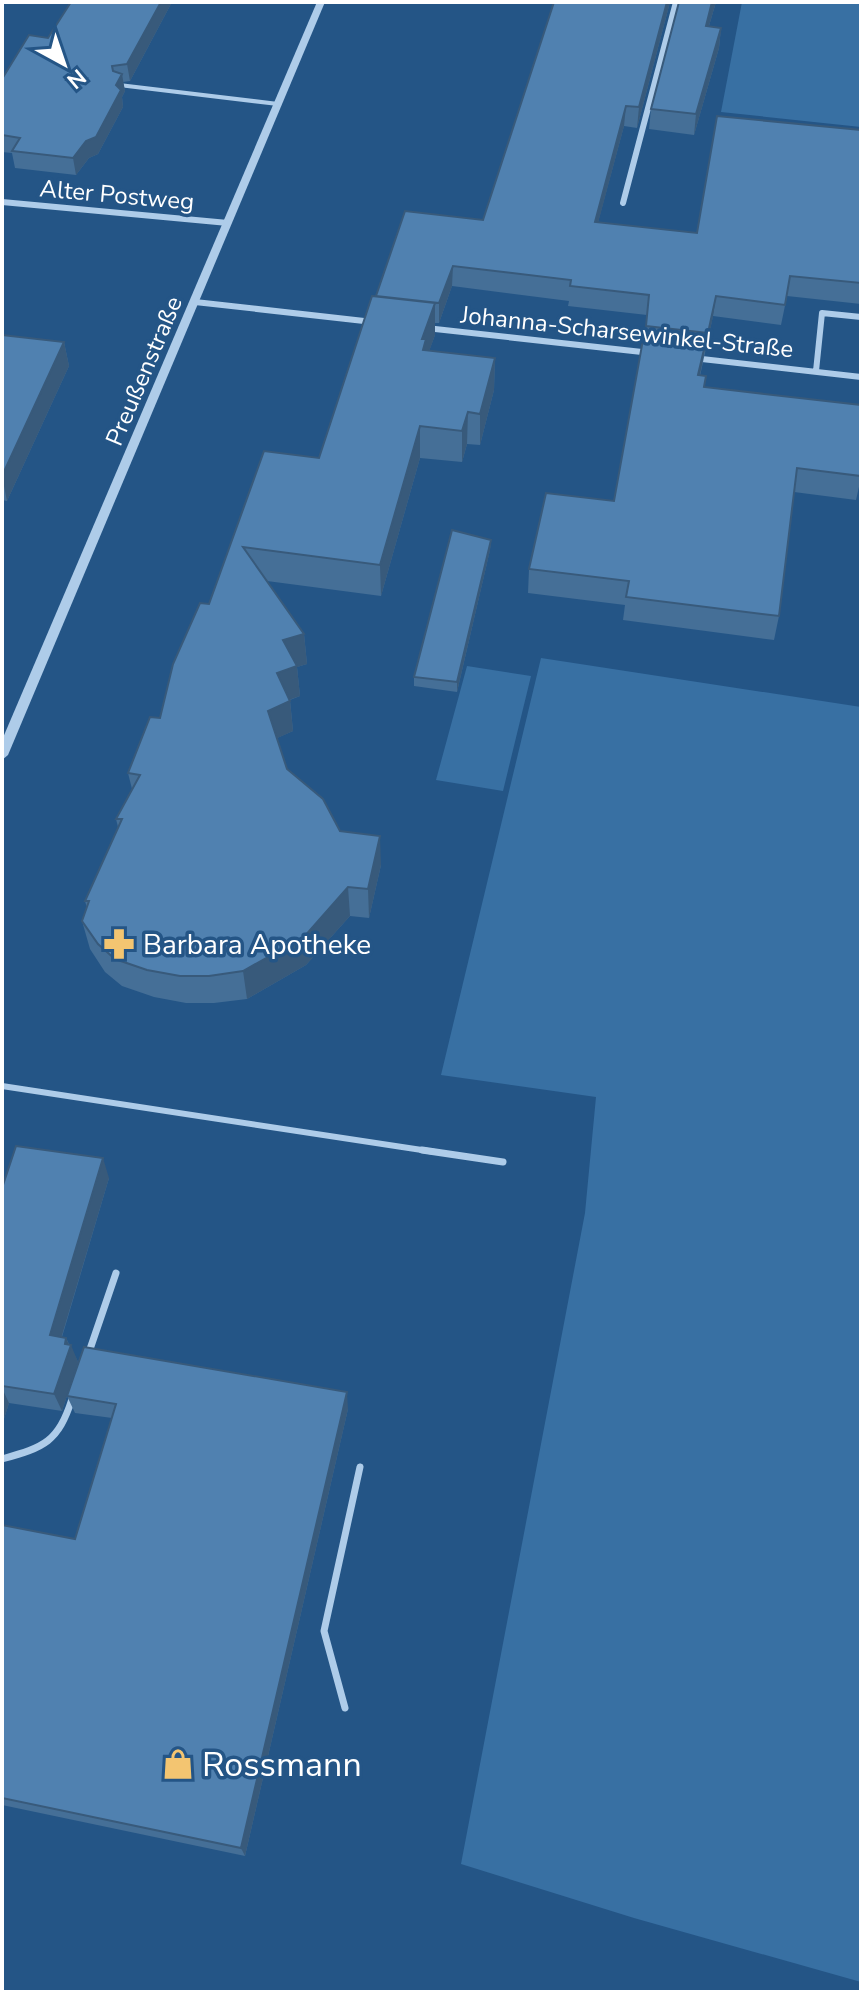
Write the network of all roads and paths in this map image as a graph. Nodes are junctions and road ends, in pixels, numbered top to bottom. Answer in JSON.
{"nodes":[{"id":1,"x":321,"y":2,"type":"edge"},
{"id":2,"x":676,"y":2,"type":"edge"},
{"id":3,"x":119,"y":85,"type":"edge"},
{"id":4,"x":278,"y":104,"type":"junction"},
{"id":5,"x":2,"y":202,"type":"edge"},
{"id":6,"x":623,"y":203,"type":"dead end"},
{"id":7,"x":228,"y":223,"type":"junction"},
{"id":8,"x":195,"y":302,"type":"junction"},
{"id":9,"x":861,"y":317,"type":"edge"},
{"id":10,"x":389,"y":324,"type":"edge"},
{"id":11,"x":419,"y":327,"type":"edge"},
{"id":12,"x":666,"y":355,"type":"edge"},
{"id":13,"x":681,"y":357,"type":"edge"},
{"id":14,"x":816,"y":371,"type":"junction"},
{"id":15,"x":861,"y":377,"type":"edge"},
{"id":16,"x":2,"y":755,"type":"edge"},
{"id":17,"x":2,"y":1086,"type":"edge"},
{"id":18,"x":503,"y":1162,"type":"dead end"},
{"id":19,"x":116,"y":1273,"type":"dead end"},
{"id":20,"x":87,"y":1358,"type":"edge"},
{"id":21,"x":77,"y":1386,"type":"edge"},
{"id":22,"x":2,"y":1459,"type":"edge"},
{"id":23,"x":360,"y":1467,"type":"dead end"},
{"id":24,"x":345,"y":1708,"type":"dead end"}],
"edges":[{"from":1,"to":4,"type":"street","name":"Preußenstraße"},
{"from":2,"to":6,"type":"street"},
{"from":3,"to":4,"type":"lane"},
{"from":4,"to":7,"type":"street","name":"Preußenstraße"},
{"from":5,"to":7,"type":"street","name":"Alter Postweg"},
{"from":7,"to":8,"type":"street","name":"Preußenstraße"},
{"from":8,"to":10,"type":"street"},
{"from":8,"to":16,"type":"street","name":"Preußenstraße"},
{"from":9,"to":14,"type":"street","name":"Johanna-Scharsewinkel-Straße"},
{"from":11,"to":12,"type":"street","name":"Johanna-Scharsewinkel-Straße"},
{"from":13,"to":14,"type":"street","name":"Johanna-Scharsewinkel-Straße"},
{"from":14,"to":15,"type":"street","name":"Johanna-Scharsewinkel-Straße"},
{"from":17,"to":18,"type":"lane"},
{"from":19,"to":20,"type":"lane"},
{"from":21,"to":22,"type":"lane"},
{"from":23,"to":24,"type":"lane"}]}
